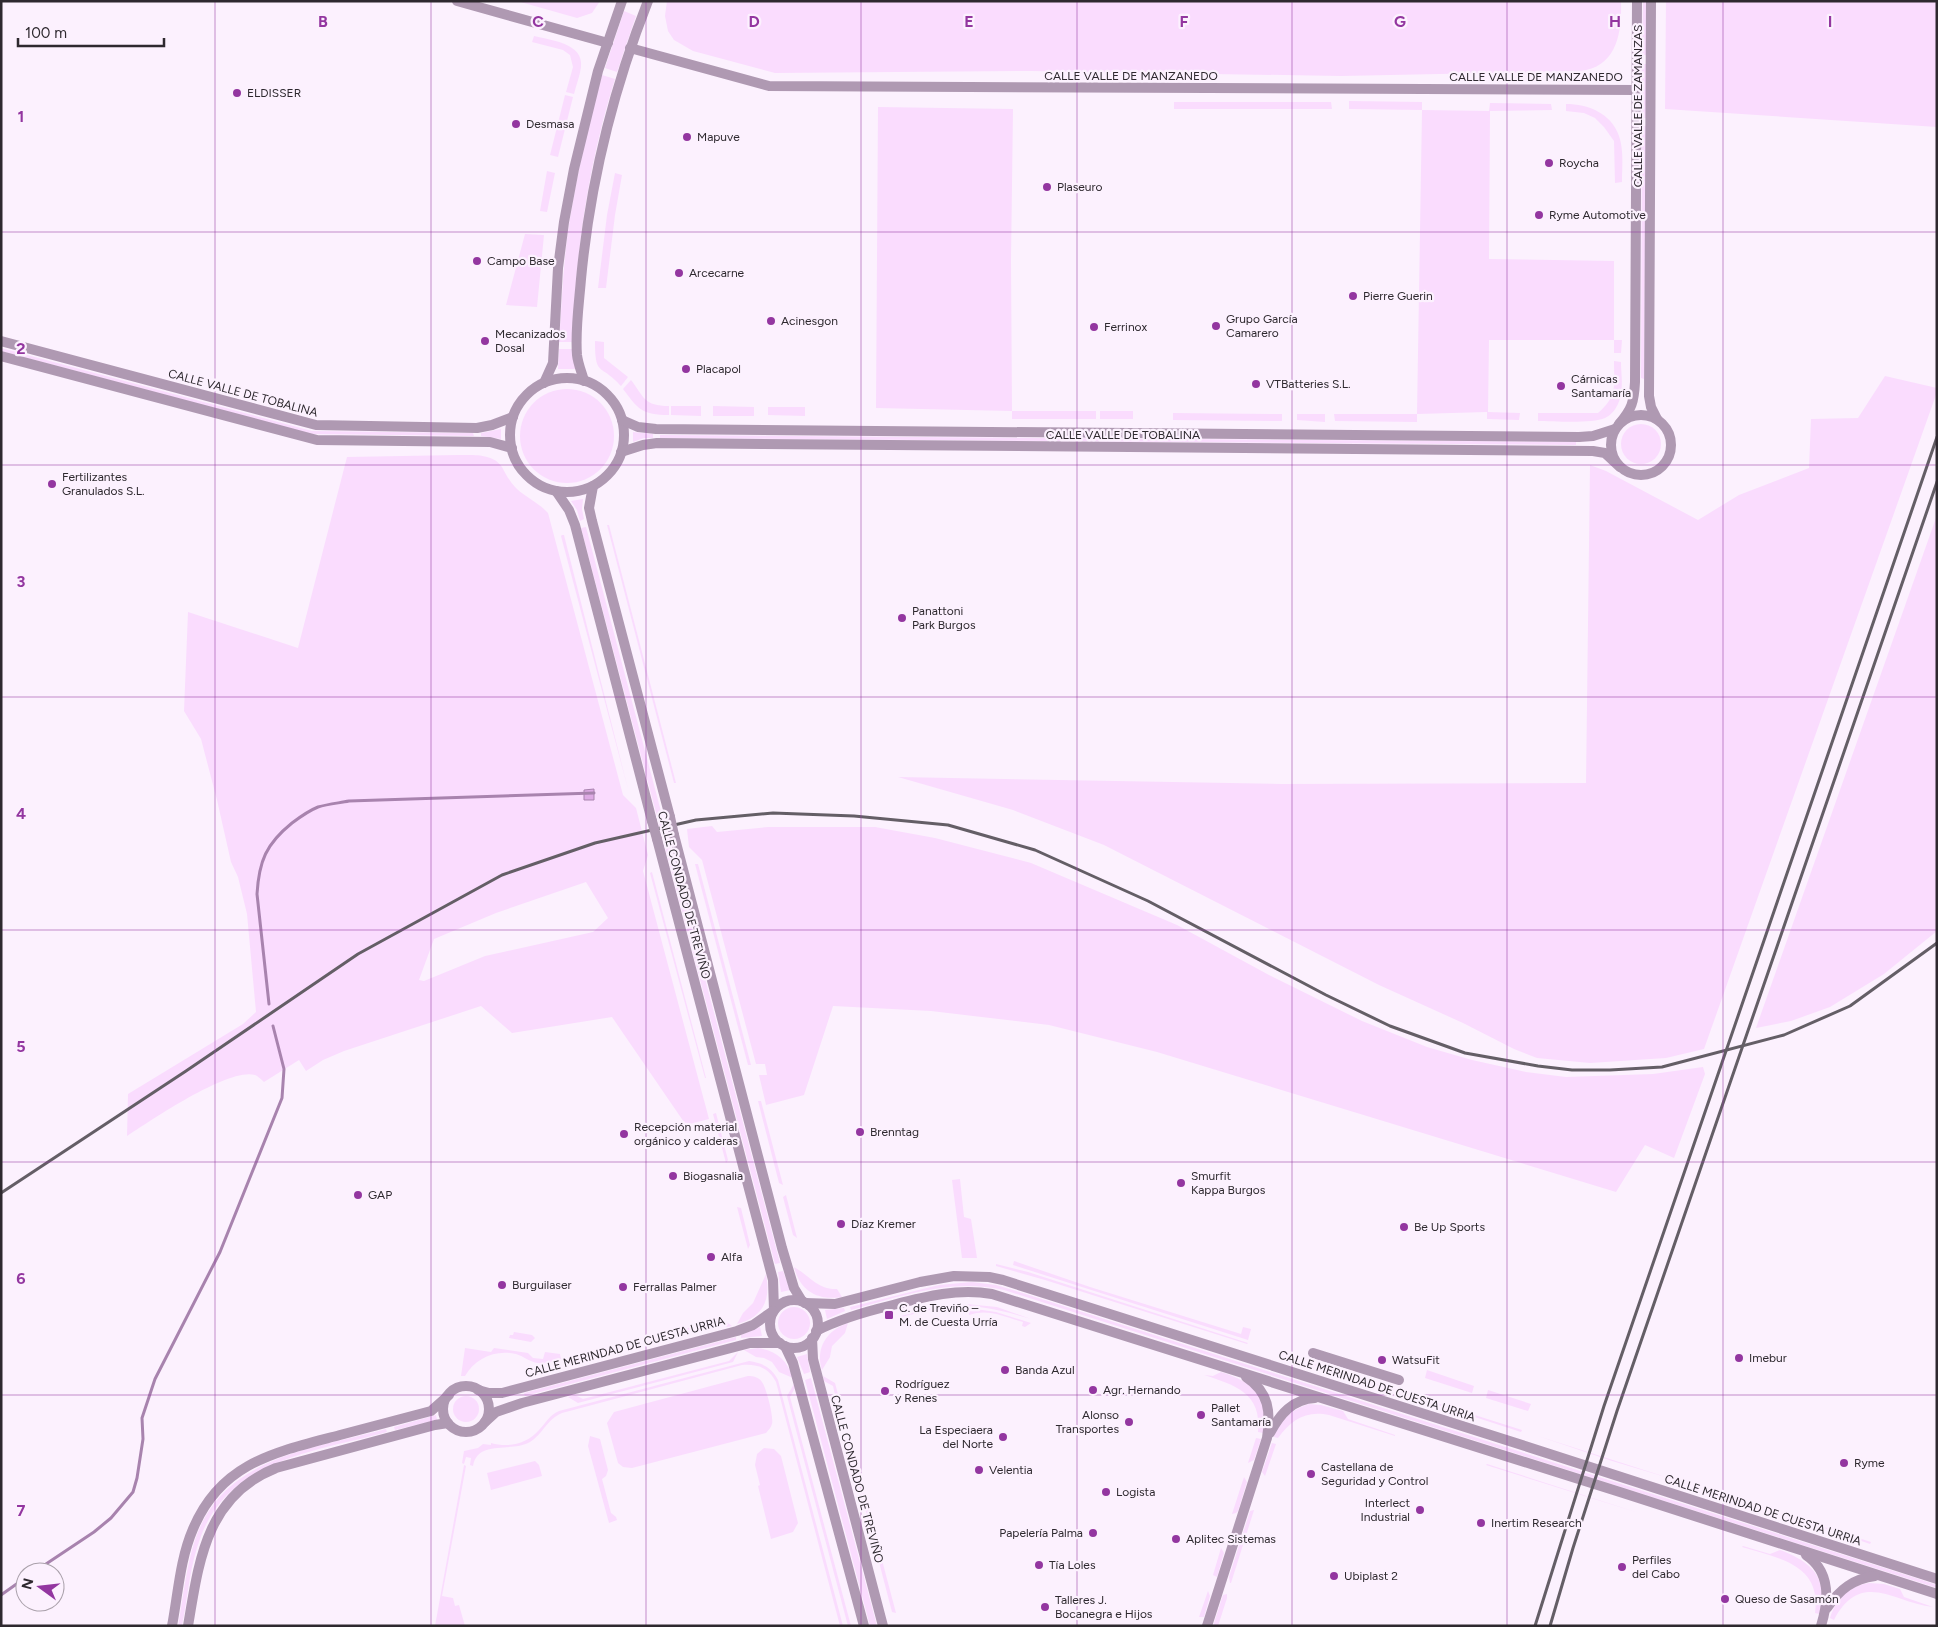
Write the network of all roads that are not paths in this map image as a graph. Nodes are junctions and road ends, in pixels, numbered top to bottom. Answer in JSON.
{"nodes":[{"id":1,"x":457,"y":1,"type":"edge"},
{"id":2,"x":622,"y":1,"type":"edge"},
{"id":3,"x":648,"y":1,"type":"edge"},
{"id":4,"x":1638,"y":1,"type":"edge"},
{"id":5,"x":1651,"y":1,"type":"edge"},
{"id":6,"x":608,"y":43,"type":"junction"},
{"id":7,"x":630,"y":48,"type":"junction"},
{"id":8,"x":1637,"y":90,"type":"junction"},
{"id":9,"x":1,"y":341,"type":"edge"},
{"id":10,"x":1,"y":356,"type":"edge"},
{"id":11,"x":584,"y":381,"type":"junction"},
{"id":12,"x":544,"y":383,"type":"junction"},
{"id":13,"x":513,"y":417,"type":"junction"},
{"id":14,"x":1657,"y":419,"type":"junction"},
{"id":15,"x":622,"y":420,"type":"junction"},
{"id":16,"x":1617,"y":427,"type":"junction"},
{"id":17,"x":512,"y":448,"type":"junction"},
{"id":18,"x":621,"y":452,"type":"junction"},
{"id":19,"x":1620,"y":467,"type":"junction"},
{"id":20,"x":593,"y":486,"type":"junction"},
{"id":21,"x":556,"y":491,"type":"junction"},
{"id":22,"x":803,"y":1302,"type":"junction"},
{"id":23,"x":774,"y":1311,"type":"junction"},
{"id":24,"x":814,"y":1335,"type":"junction"},
{"id":25,"x":783,"y":1344,"type":"junction"},
{"id":26,"x":1313,"y":1353,"type":"dead end"},
{"id":27,"x":1237,"y":1370,"type":"junction"},
{"id":28,"x":1399,"y":1380,"type":"dead end"},
{"id":29,"x":478,"y":1390,"type":"junction"},
{"id":30,"x":449,"y":1395,"type":"junction"},
{"id":31,"x":1322,"y":1398,"type":"junction"},
{"id":32,"x":486,"y":1422,"type":"junction"},
{"id":33,"x":448,"y":1423,"type":"junction"},
{"id":34,"x":1267,"y":1438,"type":"junction"},
{"id":35,"x":1797,"y":1550,"type":"junction"},
{"id":36,"x":1879,"y":1576,"type":"junction"},
{"id":37,"x":1937,"y":1579,"type":"edge"},
{"id":38,"x":1937,"y":1594,"type":"edge"},
{"id":39,"x":1826,"y":1608,"type":"junction"},
{"id":40,"x":172,"y":1626,"type":"edge"},
{"id":41,"x":188,"y":1626,"type":"edge"},
{"id":42,"x":864,"y":1626,"type":"edge"},
{"id":43,"x":883,"y":1626,"type":"edge"},
{"id":44,"x":1207,"y":1626,"type":"edge"},
{"id":45,"x":1821,"y":1626,"type":"edge"}],
"edges":[{"from":1,"to":6,"type":"street"},
{"from":2,"to":6,"type":"street"},
{"from":3,"to":7,"type":"street"},
{"from":4,"to":8,"type":"street","name":"CALLE VALLE DE ZAMANZAS"},
{"from":5,"to":14,"type":"street","name":"CALLE VALLE DE ZAMANZAS"},
{"from":6,"to":12,"type":"street"},
{"from":7,"to":8,"type":"street","name":"CALLE VALLE DE MANZANEDO"},
{"from":7,"to":11,"type":"street"},
{"from":8,"to":16,"type":"street","name":"CALLE VALLE DE ZAMANZAS"},
{"from":9,"to":13,"type":"street","name":"CALLE VALLE DE TOBALINA"},
{"from":10,"to":17,"type":"street"},
{"from":11,"to":12,"type":"street"},
{"from":11,"to":15,"type":"street"},
{"from":12,"to":13,"type":"street"},
{"from":13,"to":17,"type":"street"},
{"from":14,"to":16,"type":"street"},
{"from":14,"to":19,"type":"street"},
{"from":15,"to":16,"type":"street","name":"CALLE VALLE DE TOBALINA"},
{"from":15,"to":18,"type":"street"},
{"from":16,"to":19,"type":"street"},
{"from":17,"to":21,"type":"street"},
{"from":18,"to":19,"type":"street","name":"CALLE VALLE DE TOBALINA"},
{"from":18,"to":20,"type":"street"},
{"from":20,"to":21,"type":"street"},
{"from":20,"to":22,"type":"street","name":"CALLE CONDADO DE TREVIÑO","bridge":true},
{"from":21,"to":23,"type":"street","name":"CALLE CONDADO DE TREVIÑO","bridge":true},
{"from":22,"to":23,"type":"street"},
{"from":22,"to":24,"type":"street"},
{"from":22,"to":37,"type":"street","name":"CALLE MERINDAD DE CUESTA URRIA"},
{"from":23,"to":25,"type":"street"},
{"from":23,"to":29,"type":"street","name":"CALLE MERINDAD DE CUESTA URRIA"},
{"from":24,"to":25,"type":"street"},
{"from":24,"to":27,"type":"street"},
{"from":24,"to":43,"type":"street","name":"CALLE CONDADO DE TREVIÑO"},
{"from":25,"to":32,"type":"street"},
{"from":25,"to":42,"type":"street"},
{"from":26,"to":28,"type":"street"},
{"from":27,"to":31,"type":"street"},
{"from":27,"to":34,"type":"street"},
{"from":29,"to":30,"type":"street"},
{"from":29,"to":32,"type":"street"},
{"from":30,"to":33,"type":"street"},
{"from":30,"to":40,"type":"street"},
{"from":31,"to":34,"type":"street"},
{"from":31,"to":35,"type":"street"},
{"from":32,"to":33,"type":"street"},
{"from":33,"to":41,"type":"street"},
{"from":34,"to":44,"type":"street"},
{"from":35,"to":36,"type":"street"},
{"from":35,"to":39,"type":"street"},
{"from":36,"to":38,"type":"street"},
{"from":36,"to":39,"type":"street"},
{"from":39,"to":45,"type":"street"}]}
